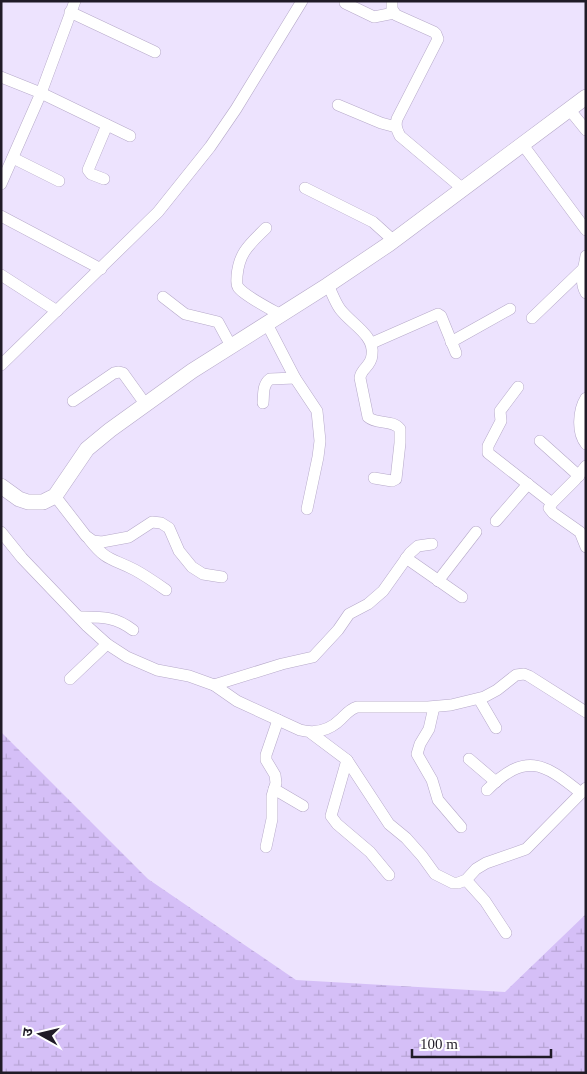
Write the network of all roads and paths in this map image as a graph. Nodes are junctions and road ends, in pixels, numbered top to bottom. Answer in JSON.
{"nodes":[{"id":1,"x":75,"y":1,"type":"edge"},
{"id":2,"x":302,"y":1,"type":"edge"},
{"id":3,"x":345,"y":3,"type":"dead end"},
{"id":4,"x":393,"y":7,"type":"edge"},
{"id":5,"x":70,"y":12,"type":"junction"},
{"id":6,"x":155,"y":52,"type":"dead end"},
{"id":7,"x":1,"y":77,"type":"edge"},
{"id":8,"x":41,"y":93,"type":"junction"},
{"id":9,"x":586,"y":97,"type":"edge"},
{"id":10,"x":338,"y":105,"type":"dead end"},
{"id":11,"x":569,"y":109,"type":"junction"},
{"id":12,"x":107,"y":125,"type":"junction"},
{"id":13,"x":396,"y":127,"type":"junction"},
{"id":14,"x":586,"y":130,"type":"edge"},
{"id":15,"x":130,"y":136,"type":"dead end"},
{"id":16,"x":523,"y":145,"type":"junction"},
{"id":17,"x":12,"y":158,"type":"junction"},
{"id":18,"x":104,"y":179,"type":"dead end"},
{"id":19,"x":59,"y":181,"type":"dead end"},
{"id":20,"x":1,"y":184,"type":"edge"},
{"id":21,"x":305,"y":188,"type":"dead end"},
{"id":22,"x":464,"y":189,"type":"junction"},
{"id":23,"x":1,"y":216,"type":"edge"},
{"id":24,"x":266,"y":228,"type":"dead end"},
{"id":25,"x":586,"y":230,"type":"edge"},
{"id":26,"x":394,"y":241,"type":"junction"},
{"id":27,"x":586,"y":256,"type":"edge"},
{"id":28,"x":584,"y":268,"type":"junction"},
{"id":29,"x":100,"y":269,"type":"junction"},
{"id":30,"x":1,"y":275,"type":"edge"},
{"id":31,"x":328,"y":285,"type":"junction"},
{"id":32,"x":586,"y":293,"type":"edge"},
{"id":33,"x":163,"y":297,"type":"dead end"},
{"id":34,"x":510,"y":309,"type":"dead end"},
{"id":35,"x":56,"y":311,"type":"junction"},
{"id":36,"x":280,"y":315,"type":"junction"},
{"id":37,"x":532,"y":318,"type":"dead end"},
{"id":38,"x":266,"y":324,"type":"junction"},
{"id":39,"x":452,"y":342,"type":"junction"},
{"id":40,"x":372,"y":343,"type":"junction"},
{"id":41,"x":231,"y":346,"type":"junction"},
{"id":42,"x":456,"y":354,"type":"dead end"},
{"id":43,"x":3,"y":360,"type":"edge"},
{"id":44,"x":295,"y":378,"type":"junction"},
{"id":45,"x":518,"y":387,"type":"dead end"},
{"id":46,"x":586,"y":398,"type":"edge"},
{"id":47,"x":73,"y":401,"type":"dead end"},
{"id":48,"x":263,"y":403,"type":"dead end"},
{"id":49,"x":146,"y":405,"type":"junction"},
{"id":50,"x":540,"y":441,"type":"dead end"},
{"id":51,"x":586,"y":444,"type":"edge"},
{"id":52,"x":586,"y":466,"type":"edge"},
{"id":53,"x":579,"y":476,"type":"junction"},
{"id":54,"x":374,"y":478,"type":"dead end"},
{"id":55,"x":528,"y":484,"type":"junction"},
{"id":56,"x":1,"y":486,"type":"edge"},
{"id":57,"x":56,"y":496,"type":"junction"},
{"id":58,"x":552,"y":502,"type":"junction"},
{"id":59,"x":307,"y":509,"type":"dead end"},
{"id":60,"x":496,"y":521,"type":"dead end"},
{"id":61,"x":1,"y":532,"type":"edge"},
{"id":62,"x":476,"y":532,"type":"dead end"},
{"id":63,"x":89,"y":539,"type":"junction"},
{"id":64,"x":432,"y":544,"type":"dead end"},
{"id":65,"x":586,"y":546,"type":"edge"},
{"id":66,"x":406,"y":558,"type":"junction"},
{"id":67,"x":222,"y":577,"type":"dead end"},
{"id":68,"x":438,"y":580,"type":"junction"},
{"id":69,"x":166,"y":590,"type":"dead end"},
{"id":70,"x":462,"y":597,"type":"dead end"},
{"id":71,"x":79,"y":617,"type":"junction"},
{"id":72,"x":133,"y":630,"type":"dead end"},
{"id":73,"x":107,"y":644,"type":"junction"},
{"id":74,"x":70,"y":679,"type":"dead end"},
{"id":75,"x":214,"y":685,"type":"junction"},
{"id":76,"x":479,"y":699,"type":"junction"},
{"id":77,"x":434,"y":707,"type":"junction"},
{"id":78,"x":586,"y":712,"type":"edge"},
{"id":79,"x":278,"y":720,"type":"junction"},
{"id":80,"x":496,"y":728,"type":"dead end"},
{"id":81,"x":311,"y":733,"type":"junction"},
{"id":82,"x":469,"y":759,"type":"dead end"},
{"id":83,"x":347,"y":760,"type":"junction"},
{"id":84,"x":496,"y":782,"type":"junction"},
{"id":85,"x":274,"y":789,"type":"junction"},
{"id":86,"x":487,"y":790,"type":"dead end"},
{"id":87,"x":584,"y":791,"type":"edge"},
{"id":88,"x":303,"y":806,"type":"dead end"},
{"id":89,"x":461,"y":827,"type":"dead end"},
{"id":90,"x":266,"y":847,"type":"dead end"},
{"id":91,"x":389,"y":876,"type":"dead end"},
{"id":92,"x":466,"y":880,"type":"junction"},
{"id":93,"x":506,"y":933,"type":"dead end"}],
"edges":[{"from":1,"to":5,"type":"street"},
{"from":2,"to":29,"type":"street"},
{"from":3,"to":4,"type":"street"},
{"from":4,"to":13,"type":"street"},
{"from":5,"to":6,"type":"street"},
{"from":5,"to":8,"type":"street"},
{"from":7,"to":8,"type":"street"},
{"from":8,"to":12,"type":"street"},
{"from":8,"to":17,"type":"street"},
{"from":9,"to":11,"type":"street"},
{"from":10,"to":13,"type":"street"},
{"from":11,"to":14,"type":"street"},
{"from":11,"to":16,"type":"street"},
{"from":12,"to":15,"type":"street"},
{"from":12,"to":18,"type":"street"},
{"from":13,"to":22,"type":"street"},
{"from":16,"to":22,"type":"street"},
{"from":16,"to":25,"type":"street"},
{"from":17,"to":19,"type":"street"},
{"from":17,"to":20,"type":"street"},
{"from":21,"to":26,"type":"street"},
{"from":22,"to":26,"type":"street"},
{"from":23,"to":29,"type":"street"},
{"from":24,"to":36,"type":"street"},
{"from":26,"to":31,"type":"street"},
{"from":27,"to":28,"type":"street"},
{"from":28,"to":32,"type":"street"},
{"from":28,"to":37,"type":"street"},
{"from":29,"to":35,"type":"street"},
{"from":30,"to":35,"type":"street"},
{"from":31,"to":36,"type":"street"},
{"from":31,"to":40,"type":"street"},
{"from":33,"to":41,"type":"street"},
{"from":34,"to":39,"type":"street"},
{"from":35,"to":43,"type":"street"},
{"from":36,"to":38,"type":"street"},
{"from":38,"to":41,"type":"street"},
{"from":38,"to":44,"type":"street"},
{"from":39,"to":40,"type":"street"},
{"from":39,"to":42,"type":"street"},
{"from":40,"to":54,"type":"street"},
{"from":41,"to":49,"type":"street"},
{"from":44,"to":48,"type":"street"},
{"from":44,"to":59,"type":"street"},
{"from":45,"to":55,"type":"street"},
{"from":46,"to":51,"type":"street"},
{"from":47,"to":49,"type":"street"},
{"from":49,"to":57,"type":"street"},
{"from":50,"to":53,"type":"street"},
{"from":52,"to":53,"type":"street"},
{"from":53,"to":58,"type":"street"},
{"from":55,"to":58,"type":"street"},
{"from":55,"to":60,"type":"street"},
{"from":56,"to":57,"type":"street"},
{"from":57,"to":63,"type":"street"},
{"from":58,"to":65,"type":"street"},
{"from":61,"to":71,"type":"street"},
{"from":62,"to":68,"type":"street"},
{"from":63,"to":67,"type":"street"},
{"from":63,"to":69,"type":"street"},
{"from":64,"to":66,"type":"street"},
{"from":66,"to":68,"type":"street"},
{"from":66,"to":75,"type":"street"},
{"from":68,"to":70,"type":"street"},
{"from":71,"to":72,"type":"street"},
{"from":71,"to":73,"type":"street"},
{"from":73,"to":74,"type":"street"},
{"from":73,"to":75,"type":"street"},
{"from":75,"to":79,"type":"street"},
{"from":76,"to":77,"type":"street"},
{"from":76,"to":78,"type":"street"},
{"from":76,"to":80,"type":"street"},
{"from":77,"to":81,"type":"street"},
{"from":77,"to":89,"type":"street"},
{"from":79,"to":81,"type":"street"},
{"from":79,"to":85,"type":"street"},
{"from":81,"to":83,"type":"street"},
{"from":82,"to":84,"type":"street"},
{"from":83,"to":91,"type":"street"},
{"from":83,"to":92,"type":"street"},
{"from":84,"to":86,"type":"street"},
{"from":84,"to":87,"type":"street"},
{"from":85,"to":88,"type":"street"},
{"from":85,"to":90,"type":"street"},
{"from":87,"to":92,"type":"street"},
{"from":92,"to":93,"type":"street"}]}
